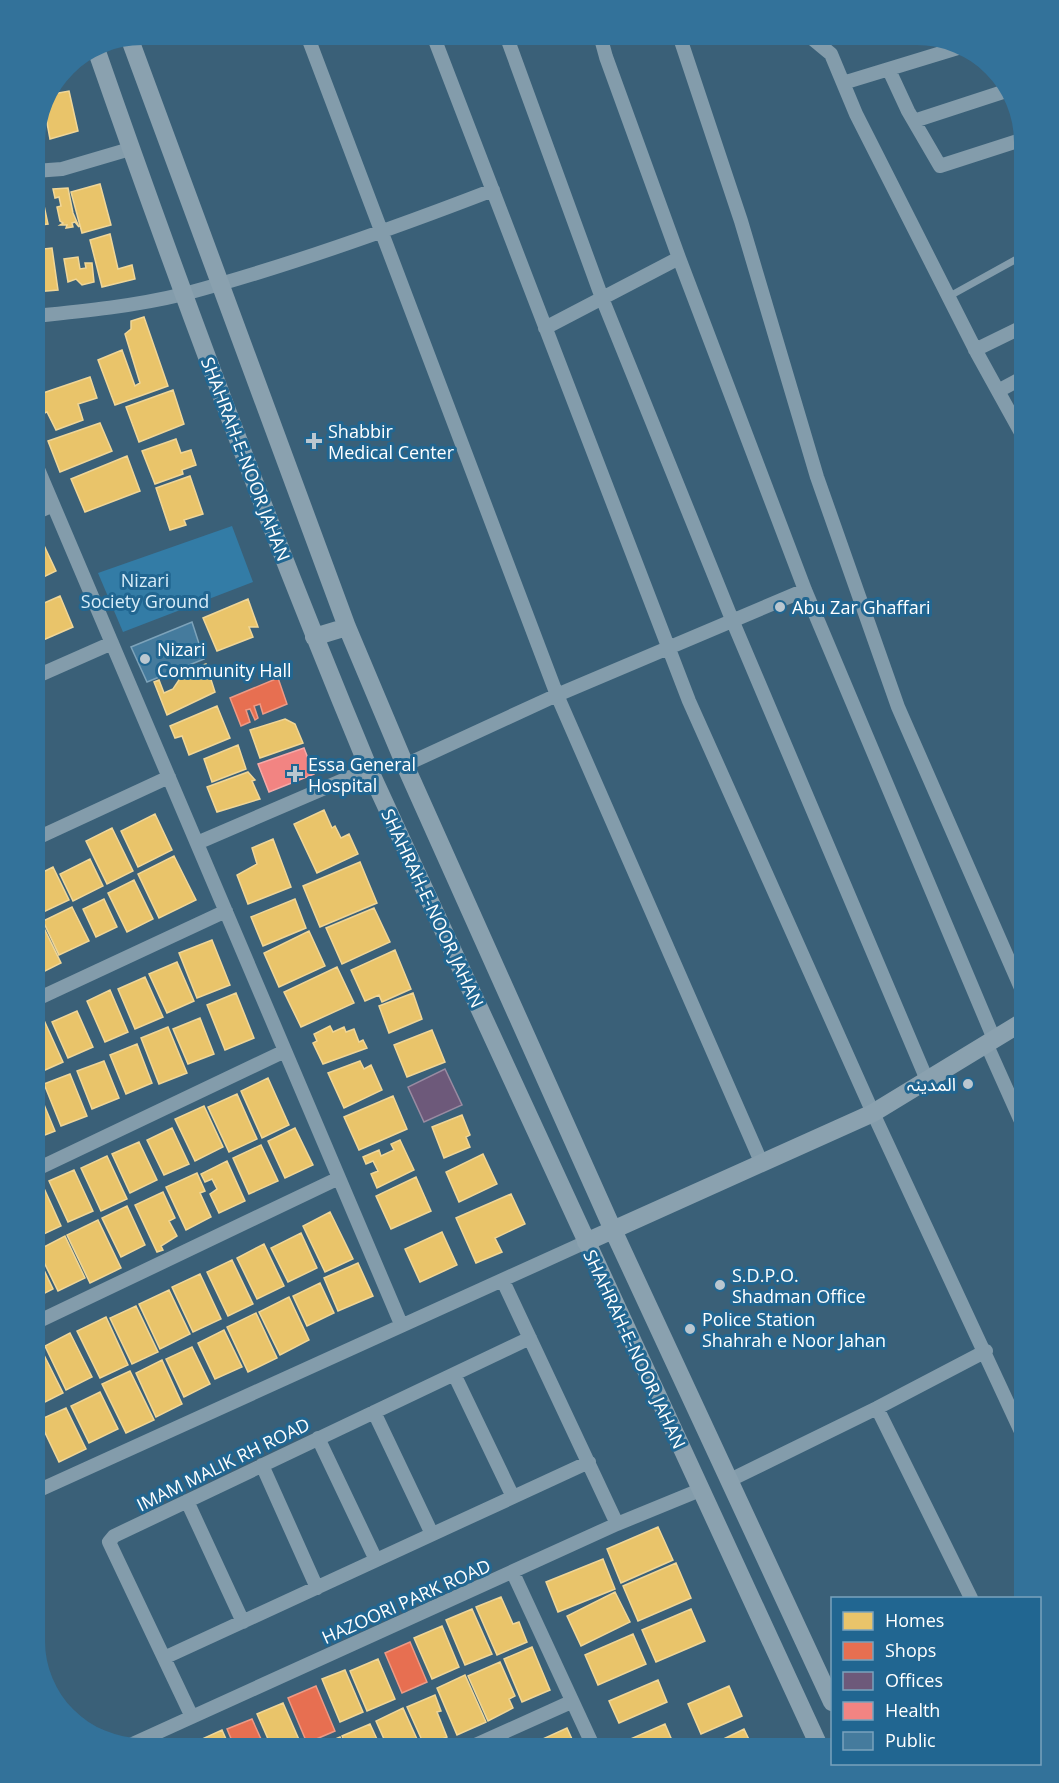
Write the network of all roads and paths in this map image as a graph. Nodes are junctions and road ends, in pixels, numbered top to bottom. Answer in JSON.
{"nodes":[{"id":1,"x":311,"y":45,"type":"edge"},
{"id":2,"x":437,"y":45,"type":"edge"},
{"id":3,"x":510,"y":45,"type":"edge"},
{"id":4,"x":603,"y":45,"type":"edge"},
{"id":5,"x":682,"y":45,"type":"edge"},
{"id":6,"x":820,"y":45,"type":"edge"},
{"id":7,"x":129,"y":46,"type":"edge"},
{"id":8,"x":950,"y":51,"type":"edge"},
{"id":9,"x":98,"y":56,"type":"edge"},
{"id":10,"x":889,"y":70,"type":"junction"},
{"id":11,"x":843,"y":83,"type":"junction"},
{"id":12,"x":1001,"y":93,"type":"edge"},
{"id":13,"x":914,"y":121,"type":"junction"},
{"id":14,"x":1014,"y":142,"type":"edge"},
{"id":15,"x":130,"y":149,"type":"junction"},
{"id":16,"x":45,"y":170,"type":"edge"},
{"id":17,"x":493,"y":190,"type":"junction"},
{"id":18,"x":383,"y":232,"type":"junction"},
{"id":19,"x":679,"y":258,"type":"junction"},
{"id":20,"x":1014,"y":261,"type":"edge"},
{"id":21,"x":219,"y":283,"type":"junction"},
{"id":22,"x":183,"y":294,"type":"junction"},
{"id":23,"x":948,"y":297,"type":"junction"},
{"id":24,"x":602,"y":298,"type":"junction"},
{"id":25,"x":45,"y":315,"type":"edge"},
{"id":26,"x":545,"y":328,"type":"junction"},
{"id":27,"x":1014,"y":331,"type":"edge"},
{"id":28,"x":975,"y":350,"type":"junction"},
{"id":29,"x":1014,"y":382,"type":"edge"},
{"id":30,"x":998,"y":391,"type":"junction"},
{"id":31,"x":1014,"y":417,"type":"edge"},
{"id":32,"x":45,"y":486,"type":"edge"},
{"id":33,"x":53,"y":505,"type":"junction"},
{"id":34,"x":45,"y":509,"type":"edge"},
{"id":35,"x":805,"y":590,"type":"junction"},
{"id":36,"x":733,"y":622,"type":"junction"},
{"id":37,"x":347,"y":627,"type":"junction"},
{"id":38,"x":314,"y":637,"type":"junction"},
{"id":39,"x":112,"y":643,"type":"junction"},
{"id":40,"x":669,"y":650,"type":"junction"},
{"id":41,"x":45,"y":673,"type":"edge"},
{"id":42,"x":557,"y":695,"type":"junction"},
{"id":43,"x":405,"y":765,"type":"junction"},
{"id":44,"x":369,"y":769,"type":"junction"},
{"id":45,"x":169,"y":777,"type":"junction"},
{"id":46,"x":45,"y":834,"type":"edge"},
{"id":47,"x":197,"y":843,"type":"junction"},
{"id":48,"x":226,"y":911,"type":"junction"},
{"id":49,"x":1014,"y":971,"type":"edge"},
{"id":50,"x":45,"y":995,"type":"edge"},
{"id":51,"x":1014,"y":1027,"type":"edge"},
{"id":52,"x":990,"y":1041,"type":"junction"},
{"id":53,"x":285,"y":1050,"type":"junction"},
{"id":54,"x":927,"y":1080,"type":"junction"},
{"id":55,"x":1014,"y":1102,"type":"edge"},
{"id":56,"x":873,"y":1113,"type":"junction"},
{"id":57,"x":762,"y":1164,"type":"junction"},
{"id":58,"x":45,"y":1165,"type":"edge"},
{"id":59,"x":339,"y":1178,"type":"junction"},
{"id":60,"x":613,"y":1230,"type":"junction"},
{"id":61,"x":586,"y":1242,"type":"junction"},
{"id":62,"x":503,"y":1281,"type":"junction"},
{"id":63,"x":45,"y":1318,"type":"edge"},
{"id":64,"x":401,"y":1324,"type":"junction"},
{"id":65,"x":530,"y":1338,"type":"junction"},
{"id":66,"x":986,"y":1351,"type":"junction"},
{"id":67,"x":454,"y":1374,"type":"junction"},
{"id":68,"x":878,"y":1408,"type":"junction"},
{"id":69,"x":374,"y":1412,"type":"junction"},
{"id":70,"x":1014,"y":1415,"type":"edge"},
{"id":71,"x":318,"y":1438,"type":"junction"},
{"id":72,"x":589,"y":1462,"type":"junction"},
{"id":73,"x":262,"y":1465,"type":"junction"},
{"id":74,"x":728,"y":1481,"type":"junction"},
{"id":75,"x":45,"y":1487,"type":"edge"},
{"id":76,"x":700,"y":1490,"type":"junction"},
{"id":77,"x":513,"y":1497,"type":"junction"},
{"id":78,"x":187,"y":1501,"type":"junction"},
{"id":79,"x":617,"y":1524,"type":"junction"},
{"id":80,"x":432,"y":1534,"type":"junction"},
{"id":81,"x":376,"y":1560,"type":"junction"},
{"id":82,"x":513,"y":1573,"type":"junction"},
{"id":83,"x":317,"y":1588,"type":"junction"},
{"id":84,"x":970,"y":1597,"type":"edge"},
{"id":85,"x":243,"y":1622,"type":"junction"},
{"id":86,"x":166,"y":1657,"type":"junction"},
{"id":87,"x":830,"y":1696,"type":"edge"},
{"id":88,"x":571,"y":1701,"type":"junction"},
{"id":89,"x":799,"y":1703,"type":"junction"},
{"id":90,"x":192,"y":1717,"type":"junction"},
{"id":91,"x":146,"y":1738,"type":"edge"},
{"id":92,"x":491,"y":1738,"type":"edge"},
{"id":93,"x":589,"y":1738,"type":"edge"},
{"id":94,"x":815,"y":1738,"type":"edge"}],
"edges":[{"from":1,"to":18,"type":"street"},
{"from":2,"to":17,"type":"street"},
{"from":3,"to":24,"type":"street"},
{"from":4,"to":19,"type":"street"},
{"from":5,"to":49,"type":"street"},
{"from":6,"to":11,"type":"street"},
{"from":7,"to":21,"type":"main road","name":"SHAHRAH-E-NOOR JAHAN"},
{"from":8,"to":10,"type":"street"},
{"from":9,"to":15,"type":"main road","name":"SHAHRAH-E-NOOR JAHAN"},
{"from":10,"to":11,"type":"street"},
{"from":10,"to":13,"type":"street"},
{"from":11,"to":23,"type":"street"},
{"from":12,"to":13,"type":"street"},
{"from":13,"to":14,"type":"street"},
{"from":15,"to":16,"type":"street"},
{"from":15,"to":22,"type":"main road","name":"SHAHRAH-E-NOOR JAHAN"},
{"from":17,"to":18,"type":"street"},
{"from":17,"to":26,"type":"street"},
{"from":18,"to":21,"type":"street"},
{"from":18,"to":42,"type":"street"},
{"from":19,"to":24,"type":"street"},
{"from":19,"to":35,"type":"street"},
{"from":20,"to":23,"type":"lane"},
{"from":21,"to":22,"type":"street"},
{"from":21,"to":37,"type":"main road","name":"SHAHRAH-E-NOOR JAHAN"},
{"from":22,"to":25,"type":"street"},
{"from":22,"to":38,"type":"main road","name":"SHAHRAH-E-NOOR JAHAN"},
{"from":23,"to":28,"type":"street"},
{"from":24,"to":26,"type":"street"},
{"from":24,"to":36,"type":"street"},
{"from":26,"to":40,"type":"street"},
{"from":27,"to":28,"type":"street"},
{"from":28,"to":30,"type":"street"},
{"from":29,"to":30,"type":"street"},
{"from":30,"to":31,"type":"street"},
{"from":32,"to":33,"type":"street"},
{"from":33,"to":34,"type":"street"},
{"from":33,"to":39,"type":"street"},
{"from":35,"to":36,"type":"street"},
{"from":35,"to":52,"type":"street"},
{"from":36,"to":40,"type":"street"},
{"from":36,"to":54,"type":"street"},
{"from":37,"to":38,"type":"main road"},
{"from":37,"to":43,"type":"main road","name":"SHAHRAH-E-NOOR JAHAN"},
{"from":38,"to":44,"type":"main road","name":"SHAHRAH-E-NOOR JAHAN"},
{"from":39,"to":41,"type":"street"},
{"from":39,"to":45,"type":"street"},
{"from":40,"to":42,"type":"street"},
{"from":40,"to":56,"type":"street"},
{"from":42,"to":43,"type":"street"},
{"from":42,"to":57,"type":"street"},
{"from":43,"to":60,"type":"main road","name":"SHAHRAH-E-NOOR JAHAN"},
{"from":44,"to":47,"type":"street"},
{"from":44,"to":61,"type":"main road","name":"SHAHRAH-E-NOOR JAHAN"},
{"from":45,"to":46,"type":"street"},
{"from":45,"to":47,"type":"street"},
{"from":47,"to":48,"type":"street"},
{"from":48,"to":50,"type":"street"},
{"from":48,"to":53,"type":"street"},
{"from":51,"to":52,"type":"main road"},
{"from":52,"to":54,"type":"main road"},
{"from":52,"to":55,"type":"street"},
{"from":53,"to":58,"type":"street"},
{"from":53,"to":59,"type":"street"},
{"from":54,"to":56,"type":"main road"},
{"from":56,"to":57,"type":"main road"},
{"from":56,"to":66,"type":"street"},
{"from":57,"to":60,"type":"main road"},
{"from":59,"to":63,"type":"street"},
{"from":59,"to":64,"type":"street"},
{"from":60,"to":61,"type":"main road"},
{"from":60,"to":74,"type":"main road","name":"SHAHRAH-E-NOOR JAHAN"},
{"from":61,"to":62,"type":"street"},
{"from":61,"to":76,"type":"main road","name":"SHAHRAH-E-NOOR JAHAN"},
{"from":62,"to":64,"type":"street"},
{"from":62,"to":65,"type":"street"},
{"from":64,"to":75,"type":"street"},
{"from":65,"to":67,"type":"street","name":"IMAM MALIK RH ROAD"},
{"from":65,"to":72,"type":"street"},
{"from":66,"to":68,"type":"street"},
{"from":66,"to":70,"type":"street"},
{"from":67,"to":69,"type":"street","name":"IMAM MALIK RH ROAD"},
{"from":67,"to":77,"type":"street"},
{"from":68,"to":74,"type":"street"},
{"from":68,"to":84,"type":"street"},
{"from":69,"to":71,"type":"street","name":"IMAM MALIK RH ROAD"},
{"from":69,"to":80,"type":"street"},
{"from":71,"to":73,"type":"street","name":"IMAM MALIK RH ROAD"},
{"from":71,"to":81,"type":"street"},
{"from":72,"to":77,"type":"street"},
{"from":72,"to":79,"type":"street"},
{"from":73,"to":78,"type":"street","name":"IMAM MALIK RH ROAD"},
{"from":73,"to":83,"type":"street"},
{"from":74,"to":87,"type":"main road","name":"SHAHRAH-E-NOOR JAHAN"},
{"from":76,"to":79,"type":"street","name":"HAZOORI PARK ROAD"},
{"from":76,"to":89,"type":"main road","name":"SHAHRAH-E-NOOR JAHAN"},
{"from":77,"to":80,"type":"street"},
{"from":78,"to":85,"type":"street"},
{"from":78,"to":86,"type":"street","name":"IMAM MALIK RH ROAD"},
{"from":79,"to":82,"type":"street","name":"HAZOORI PARK ROAD"},
{"from":80,"to":81,"type":"street"},
{"from":81,"to":83,"type":"street"},
{"from":82,"to":88,"type":"street"},
{"from":82,"to":90,"type":"street","name":"HAZOORI PARK ROAD"},
{"from":83,"to":85,"type":"street"},
{"from":85,"to":86,"type":"street"},
{"from":86,"to":90,"type":"street","name":"IMAM MALIK RH ROAD"},
{"from":87,"to":89,"type":"main road"},
{"from":88,"to":92,"type":"street"},
{"from":88,"to":93,"type":"street"},
{"from":89,"to":94,"type":"main road","name":"SHAHRAH-E-NOOR JAHAN"},
{"from":90,"to":91,"type":"street","name":"HAZOORI PARK ROAD"}]}
